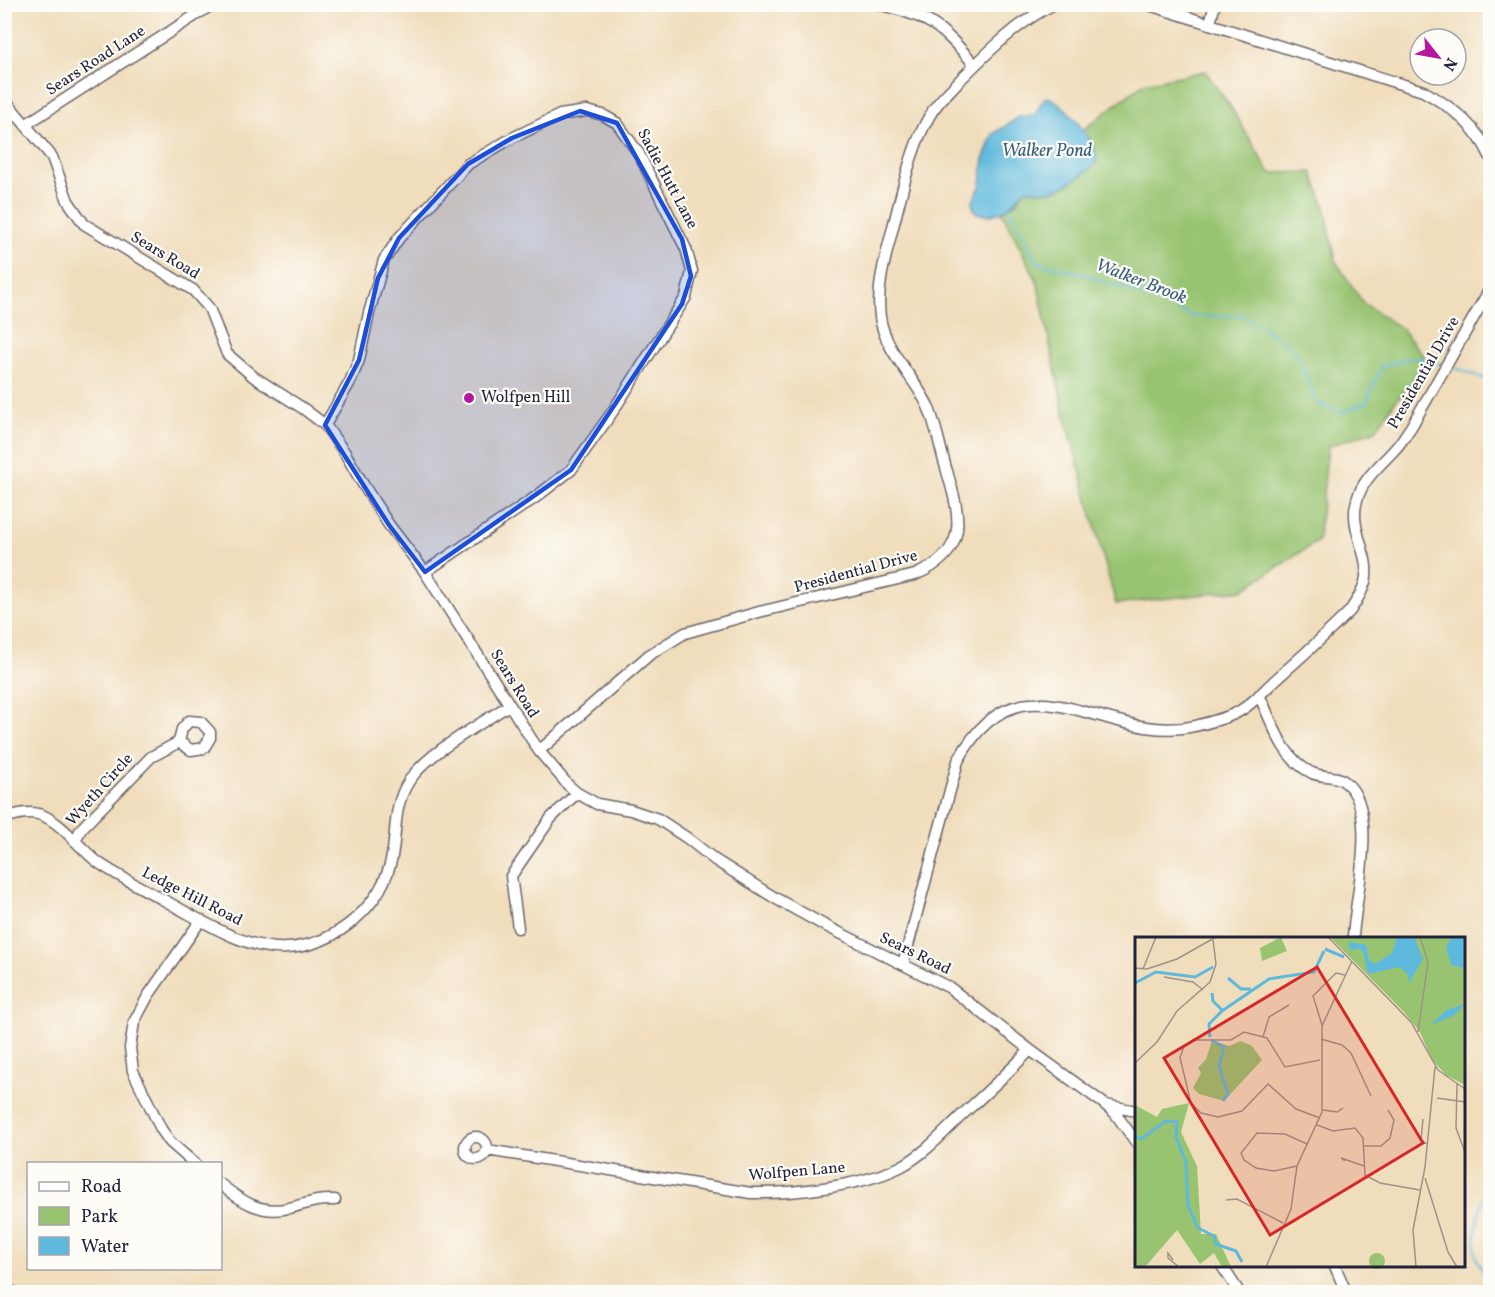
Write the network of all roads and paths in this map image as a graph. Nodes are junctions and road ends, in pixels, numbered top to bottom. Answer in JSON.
{"nodes":[{"id":1,"x":213,"y":4,"type":"edge"},
{"id":2,"x":877,"y":4,"type":"edge"},
{"id":3,"x":1054,"y":4,"type":"edge"},
{"id":4,"x":1146,"y":4,"type":"edge"},
{"id":5,"x":1215,"y":4,"type":"edge"},
{"id":6,"x":1210,"y":23,"type":"junction"},
{"id":7,"x":975,"y":65,"type":"junction"},
{"id":8,"x":4,"y":99,"type":"edge"},
{"id":9,"x":25,"y":125,"type":"junction"},
{"id":10,"x":1491,"y":156,"type":"edge"},
{"id":11,"x":1491,"y":289,"type":"edge"},
{"id":12,"x":325,"y":425,"type":"junction"},
{"id":13,"x":425,"y":572,"type":"junction"},
{"id":14,"x":1259,"y":695,"type":"junction"},
{"id":15,"x":509,"y":705,"type":"junction"},
{"id":16,"x":179,"y":742,"type":"dead end"},
{"id":17,"x":539,"y":750,"type":"junction"},
{"id":18,"x":577,"y":793,"type":"junction"},
{"id":19,"x":4,"y":818,"type":"edge"},
{"id":20,"x":75,"y":841,"type":"junction"},
{"id":21,"x":201,"y":920,"type":"junction"},
{"id":22,"x":518,"y":928,"type":"dead end"},
{"id":23,"x":1353,"y":937,"type":"edge"},
{"id":24,"x":903,"y":964,"type":"junction"},
{"id":25,"x":1030,"y":1050,"type":"junction"},
{"id":26,"x":1105,"y":1105,"type":"junction"},
{"id":27,"x":1135,"y":1111,"type":"edge"},
{"id":28,"x":1135,"y":1139,"type":"edge"},
{"id":29,"x":487,"y":1150,"type":"dead end"},
{"id":30,"x":193,"y":1162,"type":"edge"},
{"id":31,"x":222,"y":1185,"type":"edge"},
{"id":32,"x":335,"y":1200,"type":"dead end"},
{"id":33,"x":1223,"y":1267,"type":"edge"},
{"id":34,"x":1335,"y":1267,"type":"edge"},
{"id":35,"x":4,"y":1292,"type":"edge"},
{"id":36,"x":14,"y":1293,"type":"edge"},
{"id":37,"x":1239,"y":1293,"type":"edge"},
{"id":38,"x":1346,"y":1293,"type":"edge"}],
"edges":[{"from":1,"to":9,"type":"street","name":"Sears Road Lane"},
{"from":2,"to":7,"type":"street"},
{"from":3,"to":7,"type":"street","name":"Presidential Drive"},
{"from":4,"to":6,"type":"street"},
{"from":5,"to":6,"type":"street"},
{"from":6,"to":10,"type":"street"},
{"from":7,"to":17,"type":"street","name":"Presidential Drive"},
{"from":8,"to":9,"type":"street","name":"Sears Road"},
{"from":9,"to":12,"type":"street","name":"Sears Road"},
{"from":11,"to":14,"type":"street","name":"Presidential Drive"},
{"from":12,"to":13,"type":"street","name":"Sears Road"},
{"from":12,"to":13,"type":"street","name":"Sadie Hutt Lane"},
{"from":13,"to":15,"type":"street","name":"Sears Road"},
{"from":14,"to":23,"type":"street"},
{"from":14,"to":24,"type":"street","name":"Presidential Drive"},
{"from":15,"to":17,"type":"street","name":"Sears Road"},
{"from":15,"to":21,"type":"street","name":"Ledge Hill Road"},
{"from":16,"to":20,"type":"street","name":"Wyeth Circle"},
{"from":17,"to":18,"type":"street","name":"Sears Road"},
{"from":18,"to":22,"type":"street"},
{"from":18,"to":24,"type":"street","name":"Sears Road"},
{"from":19,"to":20,"type":"street","name":"Ledge Hill Road"},
{"from":20,"to":21,"type":"street","name":"Ledge Hill Road"},
{"from":21,"to":30,"type":"street"},
{"from":24,"to":25,"type":"street","name":"Sears Road"},
{"from":25,"to":26,"type":"street","name":"Sears Road"},
{"from":25,"to":29,"type":"street","name":"Wolfpen Lane"},
{"from":26,"to":27,"type":"street"},
{"from":26,"to":28,"type":"street","name":"Sears Road"},
{"from":31,"to":32,"type":"street"},
{"from":33,"to":37,"type":"street"},
{"from":34,"to":38,"type":"street"},
{"from":35,"to":36,"type":"street"}]}
